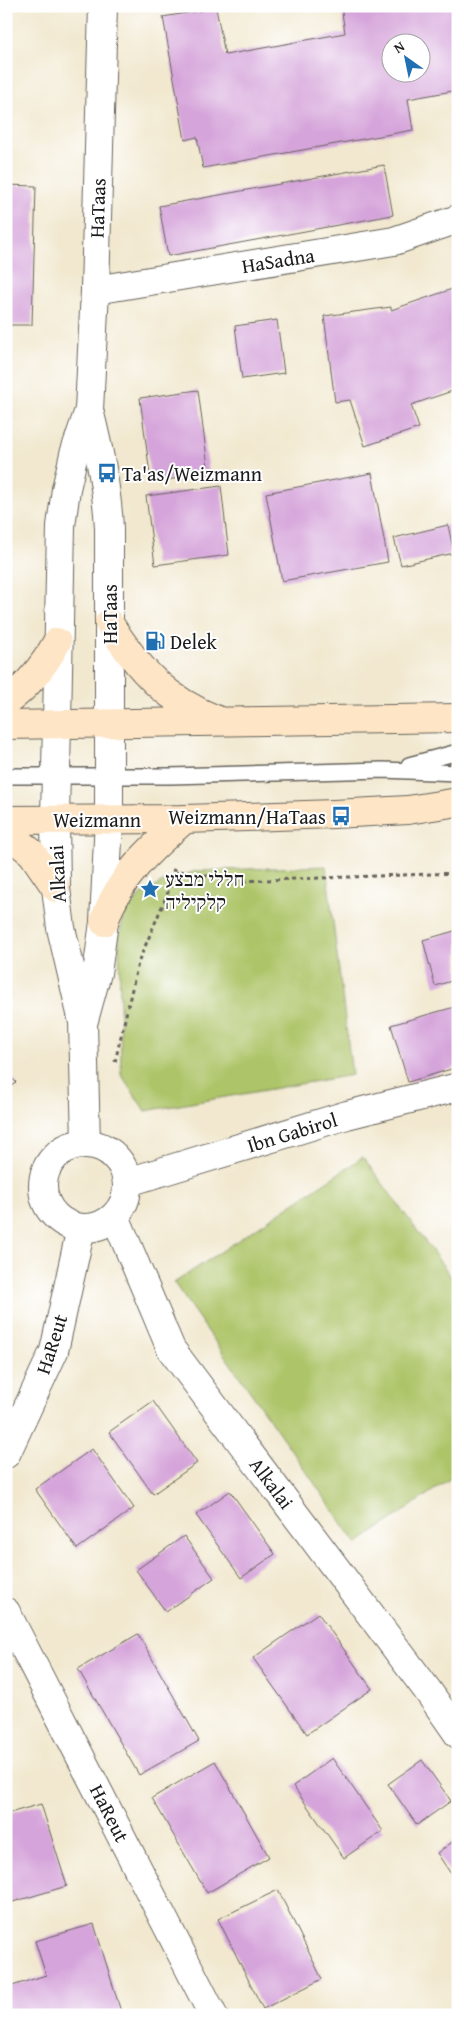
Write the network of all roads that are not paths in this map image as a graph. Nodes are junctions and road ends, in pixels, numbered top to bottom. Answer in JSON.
{"nodes":[{"id":1,"x":103,"y":6,"type":"edge"},
{"id":2,"x":458,"y":219,"type":"edge"},
{"id":3,"x":94,"y":290,"type":"junction"},
{"id":4,"x":89,"y":410,"type":"junction"},
{"id":5,"x":109,"y":623,"type":"junction"},
{"id":6,"x":58,"y":642,"type":"junction"},
{"id":7,"x":6,"y":702,"type":"edge"},
{"id":8,"x":458,"y":718,"type":"edge"},
{"id":9,"x":223,"y":722,"type":"junction"},
{"id":10,"x":109,"y":723,"type":"junction"},
{"id":11,"x":56,"y":724,"type":"junction"},
{"id":12,"x":6,"y":725,"type":"edge"},
{"id":13,"x":458,"y":752,"type":"edge"},
{"id":14,"x":383,"y":770,"type":"junction"},
{"id":15,"x":458,"y":773,"type":"edge"},
{"id":16,"x":6,"y":776,"type":"edge"},
{"id":17,"x":56,"y":776,"type":"junction"},
{"id":18,"x":109,"y":776,"type":"junction"},
{"id":19,"x":458,"y":802,"type":"edge"},
{"id":20,"x":55,"y":819,"type":"junction"},
{"id":21,"x":109,"y":819,"type":"junction"},
{"id":22,"x":185,"y":819,"type":"junction"},
{"id":23,"x":6,"y":820,"type":"edge"},
{"id":24,"x":6,"y":832,"type":"edge"},
{"id":25,"x":56,"y":888,"type":"junction"},
{"id":26,"x":104,"y":922,"type":"junction"},
{"id":27,"x":83,"y":1022,"type":"junction"},
{"id":28,"x":458,"y":1087,"type":"edge"},
{"id":29,"x":86,"y":1143,"type":"junction"},
{"id":30,"x":128,"y":1182,"type":"junction"},
{"id":31,"x":115,"y":1216,"type":"junction"},
{"id":32,"x":81,"y":1228,"type":"junction"},
{"id":33,"x":6,"y":1454,"type":"edge"},
{"id":34,"x":6,"y":1612,"type":"edge"},
{"id":35,"x":458,"y":1734,"type":"edge"},
{"id":36,"x":213,"y":2015,"type":"edge"}],
"edges":[{"from":1,"to":3,"type":"street","name":"HaTaas"},
{"from":2,"to":3,"type":"street","name":"HaSadna"},
{"from":3,"to":4,"type":"street","name":"HaTaas"},
{"from":4,"to":5,"type":"street","name":"HaTaas"},
{"from":4,"to":6,"type":"street","name":"HaTaas"},
{"from":5,"to":9,"type":"main road"},
{"from":5,"to":10,"type":"street","name":"HaTaas"},
{"from":6,"to":7,"type":"main road"},
{"from":6,"to":11,"type":"street","name":"HaTaas"},
{"from":8,"to":9,"type":"main road"},
{"from":9,"to":10,"type":"main road"},
{"from":10,"to":11,"type":"main road"},
{"from":10,"to":18,"type":"street","name":"HaTaas"},
{"from":11,"to":12,"type":"main road"},
{"from":11,"to":17,"type":"street","name":"Alkalai"},
{"from":13,"to":14,"type":"lane"},
{"from":14,"to":15,"type":"lane"},
{"from":14,"to":18,"type":"lane"},
{"from":16,"to":17,"type":"lane"},
{"from":17,"to":18,"type":"lane"},
{"from":17,"to":20,"type":"street","name":"Alkalai"},
{"from":18,"to":21,"type":"street","name":"HaTaas"},
{"from":19,"to":22,"type":"main road","name":"Weizmann"},
{"from":20,"to":21,"type":"main road","name":"Weizmann"},
{"from":20,"to":23,"type":"main road","name":"Weizmann"},
{"from":20,"to":25,"type":"street","name":"Alkalai"},
{"from":21,"to":22,"type":"main road","name":"Weizmann"},
{"from":21,"to":26,"type":"street","name":"Alkalai"},
{"from":22,"to":26,"type":"main road"},
{"from":24,"to":25,"type":"main road"},
{"from":25,"to":27,"type":"street","name":"Alkalai"},
{"from":26,"to":27,"type":"street","name":"Alkalai"},
{"from":27,"to":29,"type":"street","name":"Alkalai"},
{"from":28,"to":30,"type":"street","name":"Ibn Gabirol"},
{"from":29,"to":30,"type":"street"},
{"from":29,"to":32,"type":"street"},
{"from":30,"to":31,"type":"street"},
{"from":31,"to":32,"type":"street"},
{"from":31,"to":35,"type":"street","name":"Alkalai"},
{"from":32,"to":33,"type":"street","name":"HaReut"},
{"from":34,"to":36,"type":"street","name":"HaReut"}]}
